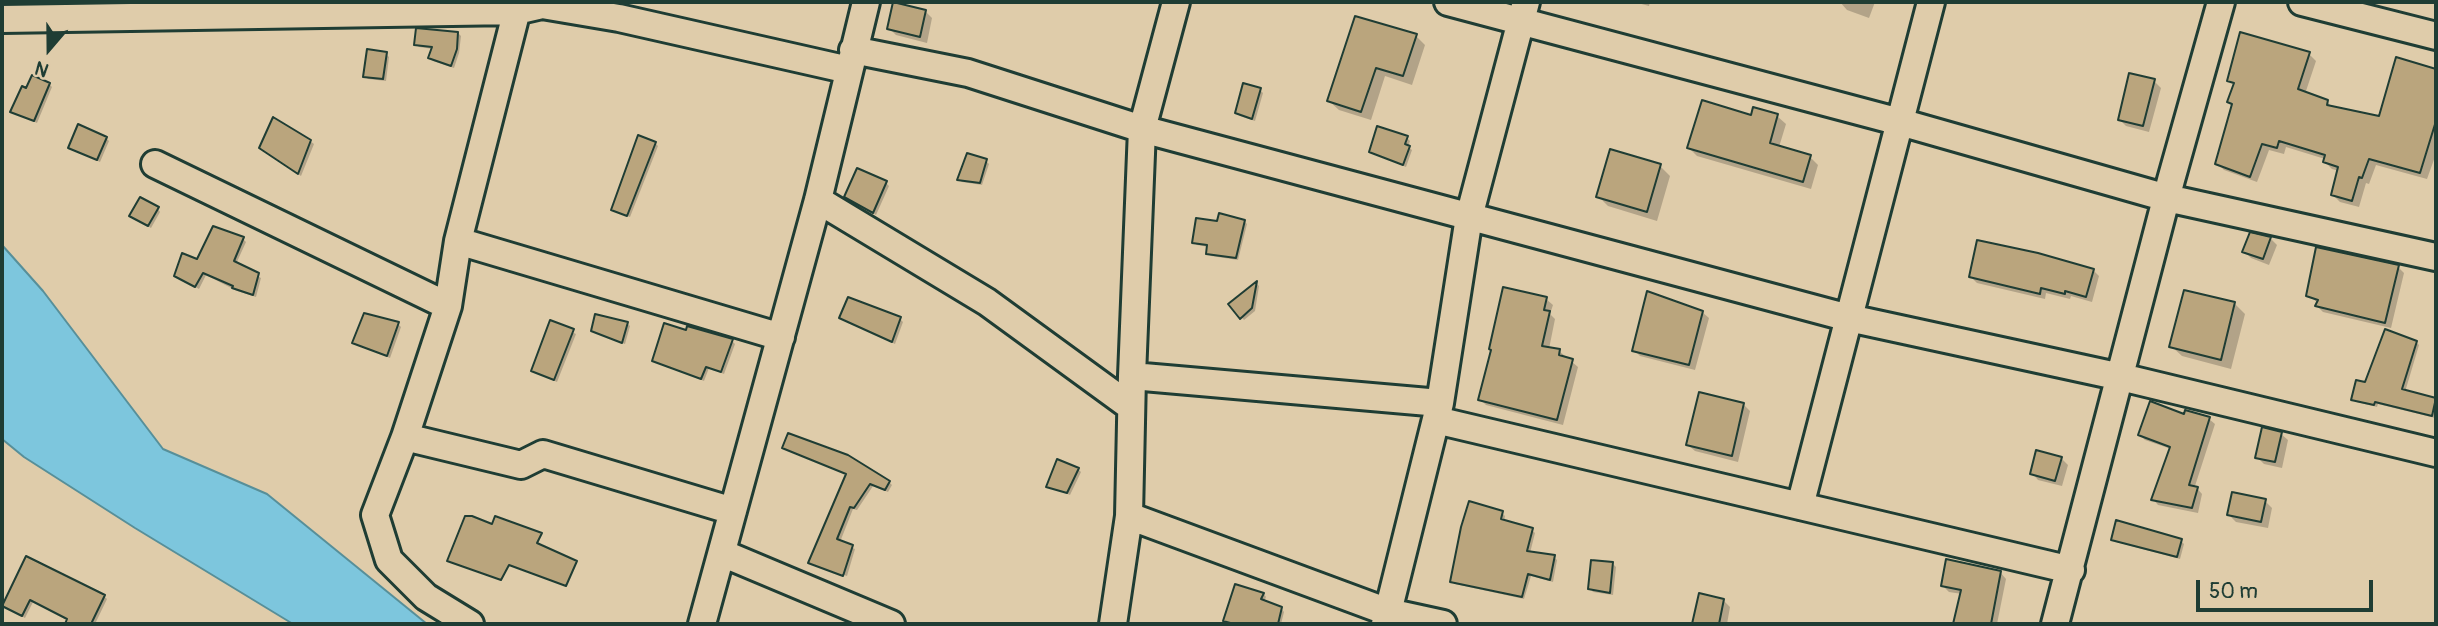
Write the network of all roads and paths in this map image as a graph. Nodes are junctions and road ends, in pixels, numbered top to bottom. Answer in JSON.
{"nodes":[{"id":1,"x":866,"y":2,"type":"edge"},
{"id":2,"x":1175,"y":2,"type":"edge"},
{"id":3,"x":1448,"y":2,"type":"edge"},
{"id":4,"x":1931,"y":2,"type":"edge"},
{"id":5,"x":2221,"y":2,"type":"edge"},
{"id":6,"x":2302,"y":2,"type":"edge"},
{"id":7,"x":518,"y":6,"type":"edge"},
{"id":8,"x":1524,"y":12,"type":"edge"},
{"id":9,"x":2,"y":19,"type":"edge"},
{"id":10,"x":2436,"y":36,"type":"edge"},
{"id":11,"x":851,"y":60,"type":"junction"},
{"id":12,"x":1900,"y":122,"type":"junction"},
{"id":13,"x":1142,"y":129,"type":"junction"},
{"id":14,"x":155,"y":164,"type":"dead end"},
{"id":15,"x":2167,"y":198,"type":"junction"},
{"id":16,"x":818,"y":200,"type":"junction"},
{"id":17,"x":1469,"y":217,"type":"junction"},
{"id":18,"x":458,"y":241,"type":"junction"},
{"id":19,"x":2436,"y":257,"type":"edge"},
{"id":20,"x":448,"y":306,"type":"junction"},
{"id":21,"x":1849,"y":318,"type":"junction"},
{"id":22,"x":781,"y":337,"type":"junction"},
{"id":23,"x":1132,"y":376,"type":"junction"},
{"id":24,"x":2121,"y":377,"type":"junction"},
{"id":25,"x":1131,"y":407,"type":"junction"},
{"id":26,"x":1438,"y":412,"type":"junction"},
{"id":27,"x":405,"y":437,"type":"junction"},
{"id":28,"x":2436,"y":453,"type":"edge"},
{"id":29,"x":1800,"y":506,"type":"junction"},
{"id":30,"x":733,"y":511,"type":"junction"},
{"id":31,"x":1129,"y":516,"type":"junction"},
{"id":32,"x":722,"y":553,"type":"junction"},
{"id":33,"x":2071,"y":570,"type":"junction"},
{"id":34,"x":1387,"y":618,"type":"edge"},
{"id":35,"x":470,"y":624,"type":"edge"},
{"id":36,"x":702,"y":624,"type":"edge"},
{"id":37,"x":891,"y":624,"type":"edge"},
{"id":38,"x":1113,"y":624,"type":"edge"},
{"id":39,"x":1443,"y":624,"type":"edge"},
{"id":40,"x":2055,"y":624,"type":"edge"}],
"edges":[{"from":1,"to":11,"type":"street"},
{"from":2,"to":13,"type":"street"},
{"from":3,"to":8,"type":"street"},
{"from":4,"to":12,"type":"street"},
{"from":5,"to":15,"type":"street"},
{"from":6,"to":10,"type":"street"},
{"from":7,"to":9,"type":"street"},
{"from":7,"to":11,"type":"street"},
{"from":7,"to":18,"type":"street"},
{"from":8,"to":12,"type":"street"},
{"from":8,"to":17,"type":"street"},
{"from":11,"to":13,"type":"street"},
{"from":11,"to":16,"type":"street"},
{"from":12,"to":15,"type":"street"},
{"from":12,"to":21,"type":"street"},
{"from":13,"to":17,"type":"street"},
{"from":13,"to":23,"type":"street"},
{"from":14,"to":20,"type":"street"},
{"from":15,"to":19,"type":"street"},
{"from":15,"to":24,"type":"street"},
{"from":16,"to":22,"type":"street"},
{"from":16,"to":25,"type":"street"},
{"from":17,"to":21,"type":"street"},
{"from":17,"to":26,"type":"street"},
{"from":18,"to":20,"type":"street"},
{"from":18,"to":22,"type":"street"},
{"from":20,"to":27,"type":"street"},
{"from":21,"to":24,"type":"street"},
{"from":21,"to":29,"type":"street"},
{"from":22,"to":30,"type":"street"},
{"from":23,"to":25,"type":"street"},
{"from":23,"to":26,"type":"street"},
{"from":24,"to":28,"type":"street"},
{"from":24,"to":33,"type":"street"},
{"from":25,"to":31,"type":"street"},
{"from":26,"to":29,"type":"street"},
{"from":26,"to":34,"type":"street"},
{"from":27,"to":30,"type":"street"},
{"from":27,"to":35,"type":"street"},
{"from":29,"to":33,"type":"street"},
{"from":30,"to":32,"type":"street"},
{"from":31,"to":34,"type":"street"},
{"from":31,"to":38,"type":"street"},
{"from":32,"to":36,"type":"street"},
{"from":32,"to":37,"type":"street"},
{"from":33,"to":40,"type":"street"},
{"from":34,"to":39,"type":"street"}]}
